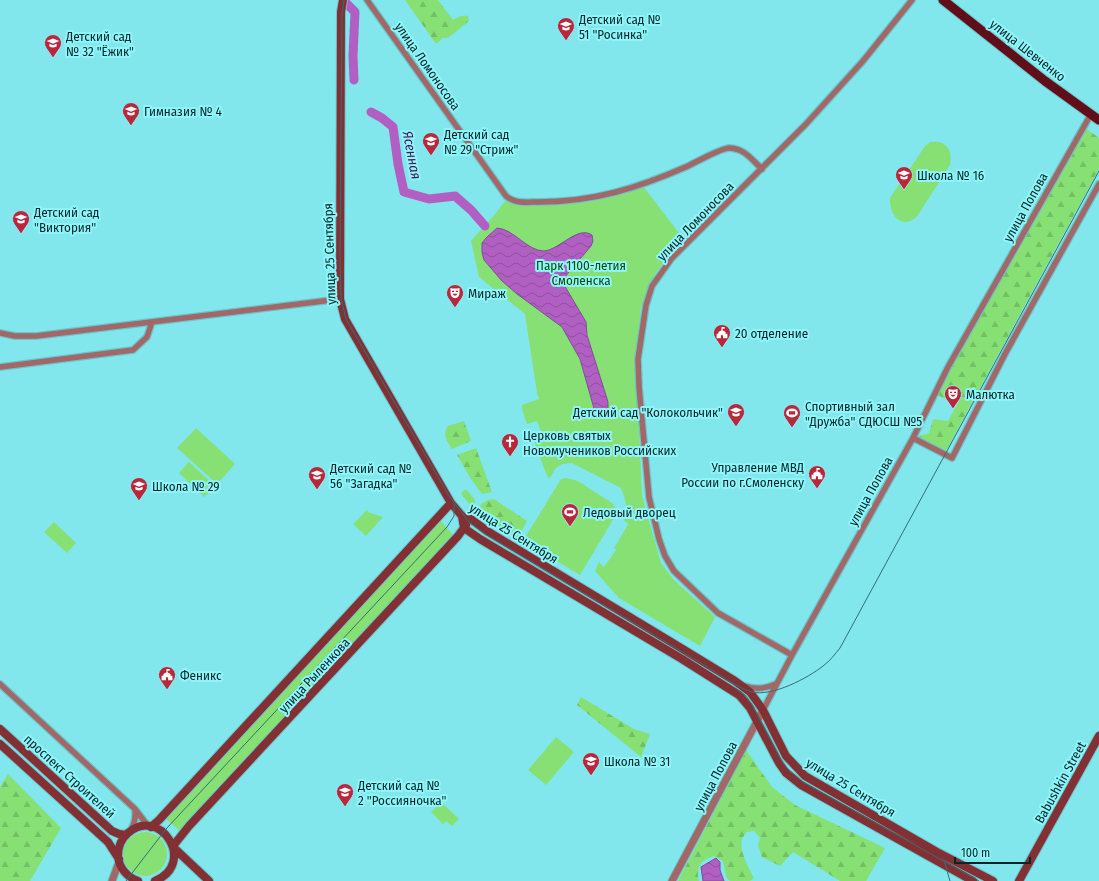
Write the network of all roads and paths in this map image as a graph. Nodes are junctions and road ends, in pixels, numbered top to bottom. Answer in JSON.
{"nodes":[{"id":1,"x":343,"y":0,"type":"edge"},
{"id":2,"x":367,"y":0,"type":"edge"},
{"id":3,"x":912,"y":0,"type":"edge"},
{"id":4,"x":943,"y":0,"type":"edge"},
{"id":5,"x":1091,"y":114,"type":"junction"},
{"id":6,"x":1099,"y":120,"type":"edge"},
{"id":7,"x":762,"y":169,"type":"junction"},
{"id":8,"x":1099,"y":184,"type":"edge"},
{"id":9,"x":340,"y":299,"type":"junction"},
{"id":10,"x":152,"y":322,"type":"junction"},
{"id":11,"x":0,"y":333,"type":"edge"},
{"id":12,"x":0,"y":367,"type":"edge"},
{"id":13,"x":913,"y":438,"type":"junction"},
{"id":14,"x":451,"y":502,"type":"junction"},
{"id":15,"x":462,"y":516,"type":"junction"},
{"id":16,"x":471,"y":519,"type":"junction"},
{"id":17,"x":464,"y":528,"type":"junction"},
{"id":18,"x":792,"y":655,"type":"junction"},
{"id":19,"x":735,"y":681,"type":"junction"},
{"id":20,"x":0,"y":684,"type":"edge"},
{"id":21,"x":777,"y":684,"type":"junction"},
{"id":22,"x":764,"y":710,"type":"junction"},
{"id":23,"x":757,"y":722,"type":"junction"},
{"id":24,"x":0,"y":729,"type":"edge"},
{"id":25,"x":1099,"y":736,"type":"edge"},
{"id":26,"x":0,"y":744,"type":"edge"},
{"id":27,"x":135,"y":809,"type":"junction"},
{"id":28,"x":149,"y":827,"type":"junction"},
{"id":29,"x":128,"y":833,"type":"junction"},
{"id":30,"x":173,"y":847,"type":"junction"},
{"id":31,"x":119,"y":860,"type":"junction"},
{"id":32,"x":192,"y":866,"type":"junction"},
{"id":33,"x":171,"y":867,"type":"junction"},
{"id":34,"x":112,"y":881,"type":"edge"},
{"id":35,"x":138,"y":881,"type":"edge"},
{"id":36,"x":154,"y":881,"type":"edge"},
{"id":37,"x":209,"y":881,"type":"edge"},
{"id":38,"x":672,"y":881,"type":"edge"},
{"id":39,"x":973,"y":881,"type":"edge"},
{"id":40,"x":993,"y":881,"type":"edge"},
{"id":41,"x":1019,"y":881,"type":"edge"}],
"edges":[{"from":1,"to":9,"type":"main road","name":"улица 25 Сентября"},
{"from":2,"to":7,"type":"street","name":"улица Ломоносова"},
{"from":3,"to":7,"type":"street","name":"улица Ломоносова"},
{"from":4,"to":5,"type":"main road","name":"улица Шевченко"},
{"from":5,"to":6,"type":"main road","name":"улица Шевченко"},
{"from":5,"to":13,"type":"street","name":"улица Попова"},
{"from":7,"to":18,"type":"street","name":"улица Ломоносова"},
{"from":8,"to":13,"type":"street"},
{"from":9,"to":10,"type":"street"},
{"from":9,"to":14,"type":"main road","name":"улица 25 Сентября"},
{"from":10,"to":11,"type":"street"},
{"from":10,"to":12,"type":"street"},
{"from":13,"to":18,"type":"street","name":"улица Попова"},
{"from":14,"to":15,"type":"main road","name":"улица 25 Сентября"},
{"from":14,"to":28,"type":"main road","name":"улица Рыленкова"},
{"from":15,"to":16,"type":"main road","name":"улица 25 Сентября"},
{"from":15,"to":17,"type":"main road"},
{"from":16,"to":17,"type":"main road","name":"улица Рыленкова"},
{"from":16,"to":19,"type":"main road","name":"улица 25 Сентября"},
{"from":17,"to":23,"type":"main road"},
{"from":17,"to":30,"type":"main road","name":"улица Рыленкова"},
{"from":18,"to":21,"type":"street","name":"улица Попова"},
{"from":19,"to":21,"type":"street"},
{"from":19,"to":22,"type":"main road","name":"улица 25 Сентября"},
{"from":20,"to":27,"type":"street"},
{"from":21,"to":22,"type":"street","name":"улица Попова"},
{"from":22,"to":23,"type":"street","name":"улица Попова"},
{"from":22,"to":40,"type":"main road","name":"улица 25 Сентября"},
{"from":23,"to":38,"type":"street","name":"улица Попова"},
{"from":23,"to":39,"type":"main road"},
{"from":24,"to":29,"type":"main road","name":"проспект Строителей"},
{"from":25,"to":41,"type":"main road","name":"Babushkin Street"},
{"from":26,"to":31,"type":"main road","name":"проспект Строителей"},
{"from":27,"to":28,"type":"street"},
{"from":27,"to":29,"type":"street"},
{"from":28,"to":29,"type":"main road"},
{"from":28,"to":30,"type":"main road"},
{"from":29,"to":31,"type":"main road"},
{"from":30,"to":32,"type":"main road"},
{"from":30,"to":33,"type":"main road"},
{"from":31,"to":34,"type":"street"},
{"from":31,"to":35,"type":"main road","name":"проспект Строителей"},
{"from":32,"to":33,"type":"main road"},
{"from":32,"to":37,"type":"main road"},
{"from":33,"to":36,"type":"main road"}]}
